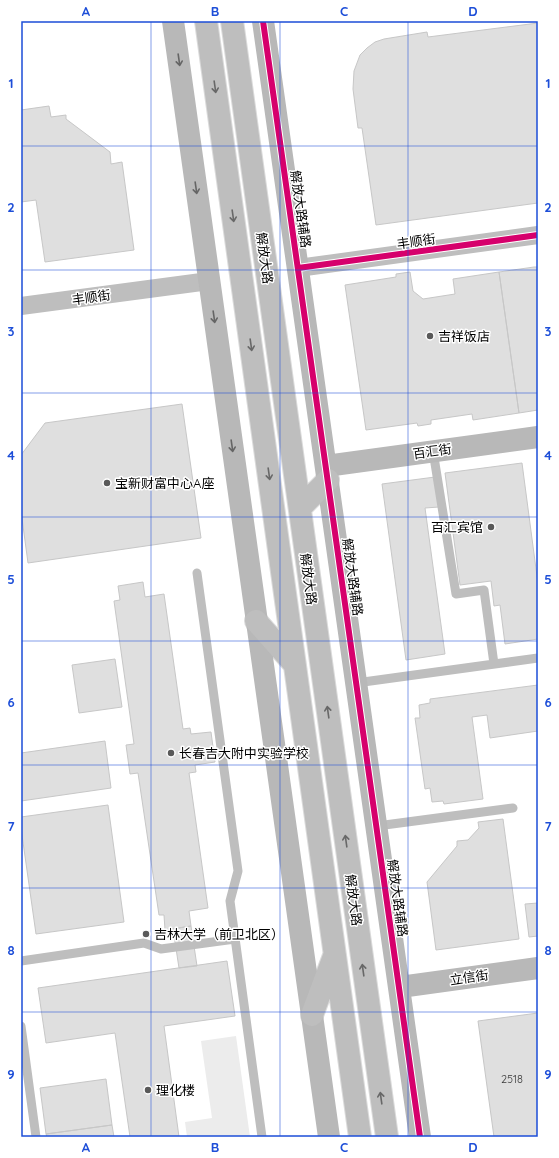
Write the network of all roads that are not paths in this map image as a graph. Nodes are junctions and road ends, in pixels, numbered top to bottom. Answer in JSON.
{"nodes":[{"id":1,"x":173,"y":21,"type":"edge"},
{"id":2,"x":206,"y":21,"type":"edge"},
{"id":3,"x":232,"y":21,"type":"edge"},
{"id":4,"x":263,"y":21,"type":"edge"},
{"id":5,"x":538,"y":235,"type":"edge"},
{"id":6,"x":298,"y":268,"type":"junction"},
{"id":7,"x":209,"y":281,"type":"junction"},
{"id":8,"x":21,"y":306,"type":"edge"},
{"id":9,"x":538,"y":437,"type":"edge"},
{"id":10,"x":433,"y":451,"type":"junction"},
{"id":11,"x":327,"y":473,"type":"junction"},
{"id":12,"x":300,"y":508,"type":"junction"},
{"id":13,"x":197,"y":573,"type":"dead end"},
{"id":14,"x":256,"y":621,"type":"junction"},
{"id":15,"x":538,"y":658,"type":"edge"},
{"id":16,"x":494,"y":664,"type":"junction"},
{"id":17,"x":295,"y":665,"type":"junction"},
{"id":18,"x":356,"y":683,"type":"junction"},
{"id":19,"x":513,"y":808,"type":"dead end"},
{"id":20,"x":377,"y":826,"type":"junction"},
{"id":21,"x":235,"y":939,"type":"junction"},
{"id":22,"x":335,"y":954,"type":"junction"},
{"id":23,"x":21,"y":961,"type":"edge"},
{"id":24,"x":538,"y":968,"type":"edge"},
{"id":25,"x":400,"y":986,"type":"junction"},
{"id":26,"x":312,"y":1015,"type":"junction"},
{"id":27,"x":21,"y":1026,"type":"edge"},
{"id":28,"x":36,"y":1137,"type":"edge"},
{"id":29,"x":262,"y":1137,"type":"edge"},
{"id":30,"x":329,"y":1137,"type":"edge"},
{"id":31,"x":360,"y":1137,"type":"edge"},
{"id":32,"x":387,"y":1137,"type":"edge"},
{"id":33,"x":420,"y":1137,"type":"edge"}],
"edges":[{"from":1,"to":7,"type":"street","one_way":true},
{"from":2,"to":17,"type":"main road","name":"解放大路","one_way":true},
{"from":3,"to":12,"type":"main road","name":"解放大路"},
{"from":4,"to":6,"type":"street","name":"解放大路辅路"},
{"from":5,"to":6,"type":"street","name":"丰顺街"},
{"from":6,"to":11,"type":"street","name":"解放大路辅路"},
{"from":7,"to":8,"type":"street","name":"丰顺街"},
{"from":7,"to":14,"type":"street","one_way":true},
{"from":9,"to":10,"type":"street","name":"百汇街"},
{"from":10,"to":11,"type":"street","name":"百汇街"},
{"from":10,"to":16,"type":"lane"},
{"from":11,"to":12,"type":"main road"},
{"from":11,"to":18,"type":"street","name":"解放大路辅路"},
{"from":32,"to":12,"type":"main road","name":"解放大路","one_way":true},
{"from":13,"to":21,"type":"lane"},
{"from":14,"to":17,"type":"main road"},
{"from":14,"to":26,"type":"street"},
{"from":15,"to":16,"type":"lane"},
{"from":16,"to":18,"type":"lane"},
{"from":17,"to":22,"type":"main road","name":"解放大路"},
{"from":18,"to":20,"type":"street","name":"解放大路辅路"},
{"from":19,"to":20,"type":"lane"},
{"from":20,"to":25,"type":"street","name":"解放大路辅路"},
{"from":21,"to":23,"type":"lane"},
{"from":21,"to":29,"type":"lane"},
{"from":22,"to":26,"type":"main road"},
{"from":22,"to":31,"type":"main road","name":"解放大路"},
{"from":24,"to":25,"type":"street","name":"立信街"},
{"from":25,"to":33,"type":"street","name":"解放大路辅路"},
{"from":26,"to":30,"type":"street"},
{"from":27,"to":28,"type":"lane"}]}
